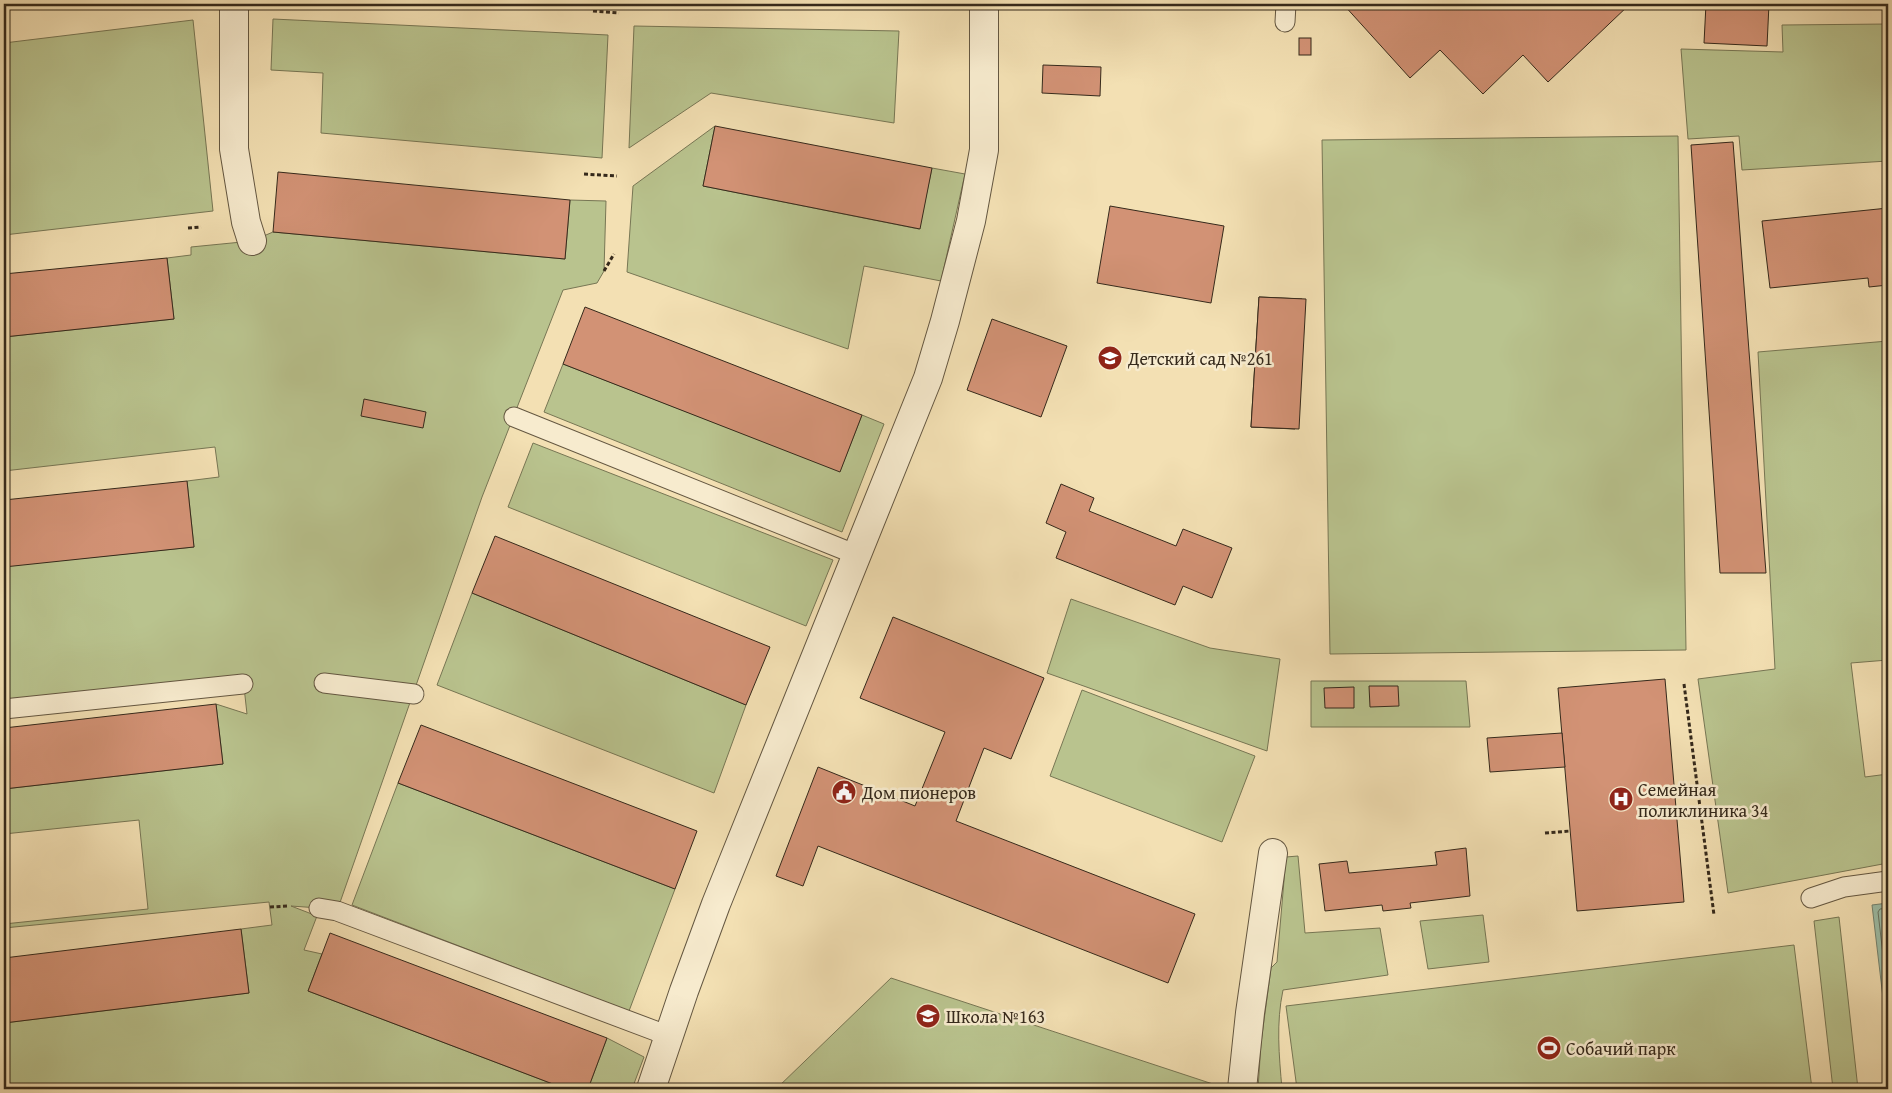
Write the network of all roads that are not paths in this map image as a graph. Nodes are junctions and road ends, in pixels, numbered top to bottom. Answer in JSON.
{"nodes":[{"id":1,"x":234,"y":4,"type":"edge"},
{"id":2,"x":984,"y":4,"type":"edge"},
{"id":3,"x":252,"y":241,"type":"dead end"},
{"id":4,"x":514,"y":417,"type":"dead end"},
{"id":5,"x":857,"y":555,"type":"junction"},
{"id":6,"x":324,"y":682,"type":"dead end"},
{"id":7,"x":243,"y":684,"type":"dead end"},
{"id":8,"x":414,"y":694,"type":"dead end"},
{"id":9,"x":4,"y":709,"type":"edge"},
{"id":10,"x":1272,"y":853,"type":"dead end"},
{"id":11,"x":1888,"y":881,"type":"edge"},
{"id":12,"x":1811,"y":898,"type":"dead end"},
{"id":13,"x":319,"y":908,"type":"dead end"},
{"id":14,"x":669,"y":1036,"type":"junction"},
{"id":15,"x":652,"y":1089,"type":"edge"},
{"id":16,"x":1242,"y":1089,"type":"edge"}],
"edges":[{"from":1,"to":3,"type":"street"},
{"from":2,"to":5,"type":"street"},
{"from":4,"to":5,"type":"lane"},
{"from":5,"to":14,"type":"street"},
{"from":6,"to":8,"type":"lane"},
{"from":7,"to":9,"type":"lane"},
{"from":10,"to":16,"type":"street"},
{"from":11,"to":12,"type":"lane"},
{"from":13,"to":14,"type":"lane"},
{"from":14,"to":15,"type":"street"}]}
